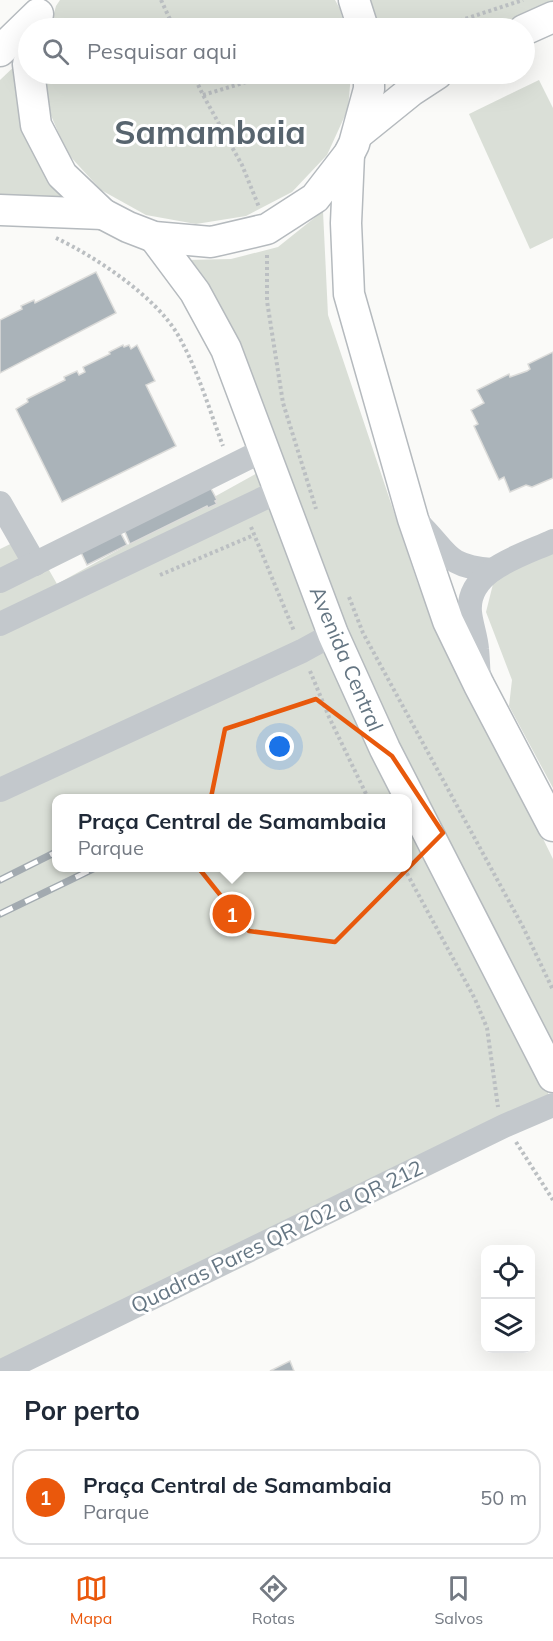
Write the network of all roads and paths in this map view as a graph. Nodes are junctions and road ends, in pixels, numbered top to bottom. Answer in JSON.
{"nodes":[{"id":1,"x":161,"y":0,"type":"edge"},
{"id":2,"x":354,"y":0,"type":"edge"},
{"id":3,"x":523,"y":0,"type":"edge"},
{"id":4,"x":553,"y":17,"type":"edge"},
{"id":5,"x":169,"y":18,"type":"edge"},
{"id":6,"x":360,"y":18,"type":"edge"},
{"id":7,"x":468,"y":18,"type":"edge"},
{"id":8,"x":535,"y":25,"type":"edge"},
{"id":9,"x":18,"y":34,"type":"edge"},
{"id":10,"x":0,"y":51,"type":"edge"},
{"id":11,"x":31,"y":84,"type":"edge"},
{"id":12,"x":197,"y":84,"type":"edge"},
{"id":13,"x":239,"y":84,"type":"edge"},
{"id":14,"x":369,"y":84,"type":"edge"},
{"id":15,"x":422,"y":84,"type":"edge"},
{"id":16,"x":202,"y":95,"type":"junction"},
{"id":17,"x":354,"y":144,"type":"junction"},
{"id":18,"x":0,"y":210,"type":"edge"},
{"id":19,"x":103,"y":214,"type":"junction"},
{"id":20,"x":267,"y":229,"type":"junction"},
{"id":21,"x":154,"y":237,"type":"junction"},
{"id":22,"x":264,"y":450,"type":"junction"},
{"id":23,"x":279,"y":491,"type":"junction"},
{"id":24,"x":0,"y":503,"type":"edge"},
{"id":25,"x":319,"y":519,"type":"dead end"},
{"id":26,"x":413,"y":519,"type":"junction"},
{"id":27,"x":553,"y":541,"type":"edge"},
{"id":28,"x":34,"y":564,"type":"junction"},
{"id":29,"x":492,"y":570,"type":"junction"},
{"id":30,"x":0,"y":581,"type":"edge"},
{"id":31,"x":346,"y":590,"type":"dead end"},
{"id":32,"x":0,"y":624,"type":"edge"},
{"id":33,"x":333,"y":634,"type":"junction"},
{"id":34,"x":479,"y":685,"type":"junction"},
{"id":35,"x":0,"y":790,"type":"edge"},
{"id":36,"x":408,"y":794,"type":"edge"},
{"id":37,"x":412,"y":802,"type":"edge"},
{"id":38,"x":553,"y":826,"type":"edge"},
{"id":39,"x":407,"y":872,"type":"edge"},
{"id":40,"x":553,"y":990,"type":"edge"},
{"id":41,"x":553,"y":1077,"type":"edge"},
{"id":42,"x":553,"y":1105,"type":"edge"},
{"id":43,"x":504,"y":1126,"type":"junction"},
{"id":44,"x":553,"y":1200,"type":"edge"},
{"id":45,"x":29,"y":1365,"type":"edge"}],
"edges":[{"from":1,"to":5,"type":"path"},
{"from":2,"to":6,"type":"main road"},
{"from":3,"to":7,"type":"path"},
{"from":4,"to":8,"type":"main road"},
{"from":9,"to":10,"type":"main road"},
{"from":11,"to":19,"type":"main road"},
{"from":12,"to":16,"type":"path"},
{"from":13,"to":16,"type":"path"},
{"from":14,"to":17,"type":"main road"},
{"from":15,"to":17,"type":"main road"},
{"from":16,"to":20,"type":"path"},
{"from":17,"to":20,"type":"main road"},
{"from":17,"to":26,"type":"main road"},
{"from":18,"to":19,"type":"main road"},
{"from":19,"to":21,"type":"main road"},
{"from":20,"to":21,"type":"main road"},
{"from":20,"to":25,"type":"path"},
{"from":21,"to":22,"type":"main road","name":"Avenida Central"},
{"from":22,"to":23,"type":"main road","name":"Avenida Central"},
{"from":22,"to":28,"type":"street"},
{"from":23,"to":32,"type":"street"},
{"from":23,"to":33,"type":"main road","name":"Avenida Central"},
{"from":24,"to":28,"type":"street"},
{"from":26,"to":29,"type":"street"},
{"from":26,"to":34,"type":"main road"},
{"from":27,"to":29,"type":"street"},
{"from":28,"to":30,"type":"street"},
{"from":29,"to":34,"type":"street"},
{"from":31,"to":40,"type":"path"},
{"from":33,"to":35,"type":"street"},
{"from":33,"to":36,"type":"main road","name":"Avenida Central"},
{"from":34,"to":38,"type":"main road"},
{"from":37,"to":41,"type":"main road","name":"Avenida Central"},
{"from":39,"to":43,"type":"path"},
{"from":42,"to":43,"type":"street","name":"Quadras Pares QR 202 a QR 212"},
{"from":43,"to":44,"type":"path"},
{"from":43,"to":45,"type":"street","name":"Quadras Pares QR 202 a QR 212"}]}
